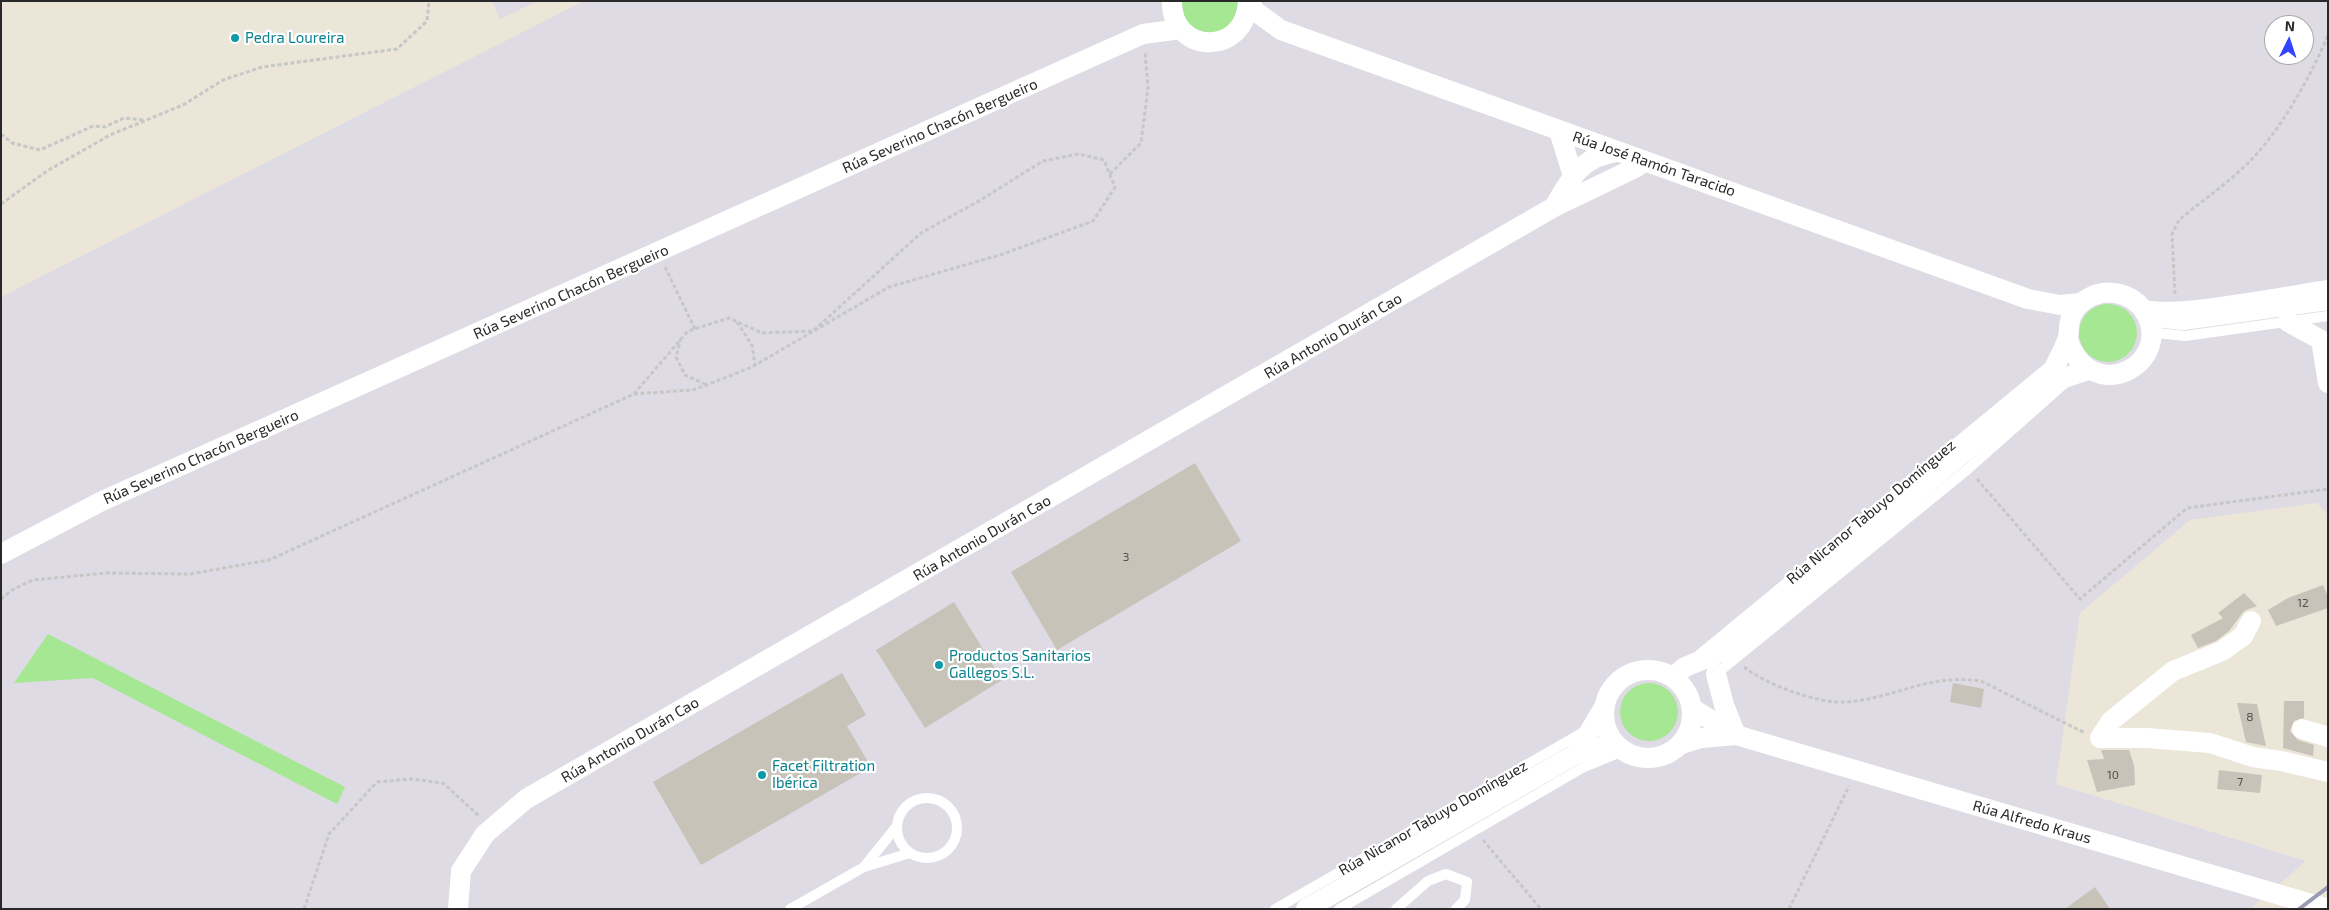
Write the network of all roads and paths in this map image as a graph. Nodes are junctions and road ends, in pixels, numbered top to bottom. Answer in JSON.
{"nodes":[{"id":1,"x":429,"y":1,"type":"edge"},
{"id":2,"x":1248,"y":1,"type":"edge"},
{"id":3,"x":1172,"y":2,"type":"edge"},
{"id":4,"x":1181,"y":29,"type":"junction"},
{"id":5,"x":1281,"y":30,"type":"junction"},
{"id":6,"x":1237,"y":32,"type":"junction"},
{"id":7,"x":1143,"y":34,"type":"junction"},
{"id":8,"x":2328,"y":36,"type":"edge"},
{"id":9,"x":145,"y":120,"type":"junction"},
{"id":10,"x":1559,"y":131,"type":"junction"},
{"id":11,"x":1,"y":134,"type":"edge"},
{"id":12,"x":1616,"y":152,"type":"junction"},
{"id":13,"x":1645,"y":161,"type":"junction"},
{"id":14,"x":1110,"y":174,"type":"junction"},
{"id":15,"x":1580,"y":183,"type":"junction"},
{"id":16,"x":1,"y":204,"type":"edge"},
{"id":17,"x":658,"y":253,"type":"junction"},
{"id":18,"x":2328,"y":285,"type":"edge"},
{"id":19,"x":2028,"y":298,"type":"junction"},
{"id":20,"x":2328,"y":300,"type":"edge"},
{"id":21,"x":2081,"y":303,"type":"junction"},
{"id":22,"x":2141,"y":308,"type":"junction"},
{"id":23,"x":2179,"y":313,"type":"junction"},
{"id":24,"x":2328,"y":316,"type":"edge"},
{"id":25,"x":736,"y":321,"type":"junction"},
{"id":26,"x":2288,"y":322,"type":"junction"},
{"id":27,"x":695,"y":328,"type":"junction"},
{"id":28,"x":813,"y":331,"type":"junction"},
{"id":29,"x":2068,"y":335,"type":"junction"},
{"id":30,"x":2154,"y":335,"type":"junction"},
{"id":31,"x":2325,"y":337,"type":"edge"},
{"id":32,"x":681,"y":338,"type":"junction"},
{"id":33,"x":2059,"y":359,"type":"junction"},
{"id":34,"x":755,"y":366,"type":"junction"},
{"id":35,"x":2081,"y":372,"type":"junction"},
{"id":36,"x":2328,"y":383,"type":"edge"},
{"id":37,"x":707,"y":384,"type":"junction"},
{"id":38,"x":2046,"y":384,"type":"junction"},
{"id":39,"x":634,"y":394,"type":"junction"},
{"id":40,"x":1968,"y":469,"type":"junction"},
{"id":41,"x":2328,"y":489,"type":"edge"},
{"id":42,"x":1,"y":554,"type":"edge"},
{"id":43,"x":1,"y":599,"type":"edge"},
{"id":44,"x":2251,"y":621,"type":"dead end"},
{"id":45,"x":1730,"y":654,"type":"junction"},
{"id":46,"x":1679,"y":672,"type":"junction"},
{"id":47,"x":1716,"y":674,"type":"junction"},
{"id":48,"x":1691,"y":702,"type":"junction"},
{"id":49,"x":1604,"y":707,"type":"junction"},
{"id":50,"x":1592,"y":727,"type":"junction"},
{"id":51,"x":2302,"y":729,"type":"dead end"},
{"id":52,"x":1736,"y":735,"type":"junction"},
{"id":53,"x":2328,"y":737,"type":"edge"},
{"id":54,"x":2100,"y":738,"type":"junction"},
{"id":55,"x":1682,"y":744,"type":"junction"},
{"id":56,"x":1619,"y":747,"type":"junction"},
{"id":57,"x":1576,"y":754,"type":"junction"},
{"id":58,"x":1856,"y":770,"type":"junction"},
{"id":59,"x":2328,"y":772,"type":"edge"},
{"id":60,"x":897,"y":826,"type":"junction"},
{"id":61,"x":493,"y":828,"type":"junction"},
{"id":62,"x":1475,"y":830,"type":"junction"},
{"id":63,"x":910,"y":853,"type":"junction"},
{"id":64,"x":864,"y":868,"type":"junction"},
{"id":65,"x":304,"y":909,"type":"edge"},
{"id":66,"x":458,"y":909,"type":"edge"},
{"id":67,"x":790,"y":909,"type":"edge"},
{"id":68,"x":1275,"y":909,"type":"edge"},
{"id":69,"x":1306,"y":909,"type":"edge"},
{"id":70,"x":1339,"y":909,"type":"edge"},
{"id":71,"x":1396,"y":909,"type":"edge"},
{"id":72,"x":1456,"y":909,"type":"edge"},
{"id":73,"x":1540,"y":909,"type":"edge"},
{"id":74,"x":1789,"y":909,"type":"edge"},
{"id":75,"x":2328,"y":909,"type":"edge"}],
"edges":[{"from":1,"to":9,"type":"path"},
{"from":2,"to":5,"type":"street","name":"Rúa José Ramón Taracido"},
{"from":2,"to":6,"type":"street"},
{"from":3,"to":4,"type":"street"},
{"from":3,"to":7,"type":"street","name":"Rúa Severino Chacón Bergueiro"},
{"from":4,"to":6,"type":"street","name":"Rúa José Ramón Taracido"},
{"from":4,"to":7,"type":"street","name":"Rúa Severino Chacón Bergueiro"},
{"from":5,"to":6,"type":"street","name":"Rúa José Ramón Taracido"},
{"from":5,"to":10,"type":"street","name":"Rúa José Ramón Taracido"},
{"from":7,"to":14,"type":"path"},
{"from":7,"to":17,"type":"street","name":"Rúa Severino Chacón Bergueiro"},
{"from":8,"to":23,"type":"path"},
{"from":9,"to":11,"type":"path"},
{"from":9,"to":16,"type":"path"},
{"from":10,"to":12,"type":"street","name":"Rúa José Ramón Taracido"},
{"from":10,"to":15,"type":"street"},
{"from":12,"to":13,"type":"street","name":"Rúa José Ramón Taracido"},
{"from":12,"to":15,"type":"street","name":"Rúa Antonio Durán Cao"},
{"from":13,"to":15,"type":"street","name":"Rúa Antonio Durán Cao"},
{"from":13,"to":19,"type":"street","name":"Rúa José Ramón Taracido"},
{"from":14,"to":28,"type":"path"},
{"from":14,"to":28,"type":"path"},
{"from":15,"to":61,"type":"street","name":"Rúa Antonio Durán Cao"},
{"from":17,"to":27,"type":"path"},
{"from":17,"to":42,"type":"street","name":"Rúa Severino Chacón Bergueiro"},
{"from":18,"to":23,"type":"lane"},
{"from":19,"to":21,"type":"street","name":"Rúa José Ramón Taracido"},
{"from":19,"to":29,"type":"street","name":"Rúa José Ramón Taracido"},
{"from":20,"to":23,"type":"street"},
{"from":21,"to":22,"type":"street"},
{"from":21,"to":29,"type":"street"},
{"from":22,"to":23,"type":"street"},
{"from":22,"to":30,"type":"street"},
{"from":23,"to":30,"type":"street"},
{"from":24,"to":26,"type":"lane"},
{"from":25,"to":27,"type":"path"},
{"from":25,"to":28,"type":"path"},
{"from":25,"to":34,"type":"path"},
{"from":26,"to":30,"type":"lane"},
{"from":26,"to":31,"type":"street"},
{"from":27,"to":32,"type":"path"},
{"from":28,"to":34,"type":"path"},
{"from":29,"to":33,"type":"street","name":"Rúa Nicanor Tabuyo Domínguez"},
{"from":29,"to":35,"type":"street"},
{"from":30,"to":35,"type":"street"},
{"from":31,"to":36,"type":"street"},
{"from":32,"to":37,"type":"path"},
{"from":32,"to":39,"type":"path"},
{"from":33,"to":38,"type":"street","name":"Rúa Nicanor Tabuyo Domínguez"},
{"from":33,"to":46,"type":"lane","name":"Rúa Nicanor Tabuyo Domínguez"},
{"from":34,"to":37,"type":"path"},
{"from":35,"to":38,"type":"street","name":"Rúa Nicanor Tabuyo Domínguez"},
{"from":35,"to":40,"type":"lane","name":"Rúa Nicanor Tabuyo Domínguez"},
{"from":37,"to":39,"type":"path"},
{"from":38,"to":45,"type":"street","name":"Rúa Nicanor Tabuyo Domínguez"},
{"from":39,"to":43,"type":"path"},
{"from":40,"to":41,"type":"path"},
{"from":40,"to":45,"type":"lane","name":"Rúa Nicanor Tabuyo Domínguez"},
{"from":44,"to":54,"type":"street"},
{"from":45,"to":46,"type":"street","name":"Rúa Nicanor Tabuyo Domínguez"},
{"from":45,"to":47,"type":"street","name":"Rúa Nicanor Tabuyo Domínguez"},
{"from":45,"to":54,"type":"path"},
{"from":46,"to":48,"type":"street"},
{"from":46,"to":49,"type":"street"},
{"from":47,"to":48,"type":"street","name":"Rúa Nicanor Tabuyo Domínguez"},
{"from":47,"to":52,"type":"street"},
{"from":48,"to":52,"type":"street","name":"Rúa Alfredo Kraus"},
{"from":48,"to":55,"type":"street"},
{"from":49,"to":50,"type":"street","name":"Rúa Nicanor Tabuyo Domínguez"},
{"from":49,"to":56,"type":"street"},
{"from":50,"to":57,"type":"street","name":"Rúa Nicanor Tabuyo Domínguez"},
{"from":50,"to":68,"type":"lane","name":"Rúa Nicanor Tabuyo Domínguez"},
{"from":51,"to":53,"type":"street"},
{"from":52,"to":55,"type":"street","name":"Rúa Alfredo Kraus"},
{"from":52,"to":58,"type":"street","name":"Rúa Alfredo Kraus"},
{"from":54,"to":59,"type":"street"},
{"from":55,"to":56,"type":"street"},
{"from":56,"to":57,"type":"street","name":"Rúa Nicanor Tabuyo Domínguez"},
{"from":56,"to":62,"type":"lane","name":"Rúa Nicanor Tabuyo Domínguez"},
{"from":57,"to":69,"type":"street","name":"Rúa Nicanor Tabuyo Domínguez"},
{"from":58,"to":74,"type":"path"},
{"from":58,"to":75,"type":"street","name":"Rúa Alfredo Kraus"},
{"from":60,"to":63,"type":"lane"},
{"from":60,"to":63,"type":"lane"},
{"from":60,"to":64,"type":"lane"},
{"from":61,"to":65,"type":"path"},
{"from":61,"to":66,"type":"street","name":"Rúa Antonio Durán Cao"},
{"from":62,"to":70,"type":"lane","name":"Rúa Nicanor Tabuyo Domínguez"},
{"from":62,"to":73,"type":"path"},
{"from":63,"to":64,"type":"lane"},
{"from":64,"to":67,"type":"lane"},
{"from":71,"to":72,"type":"lane"}]}
